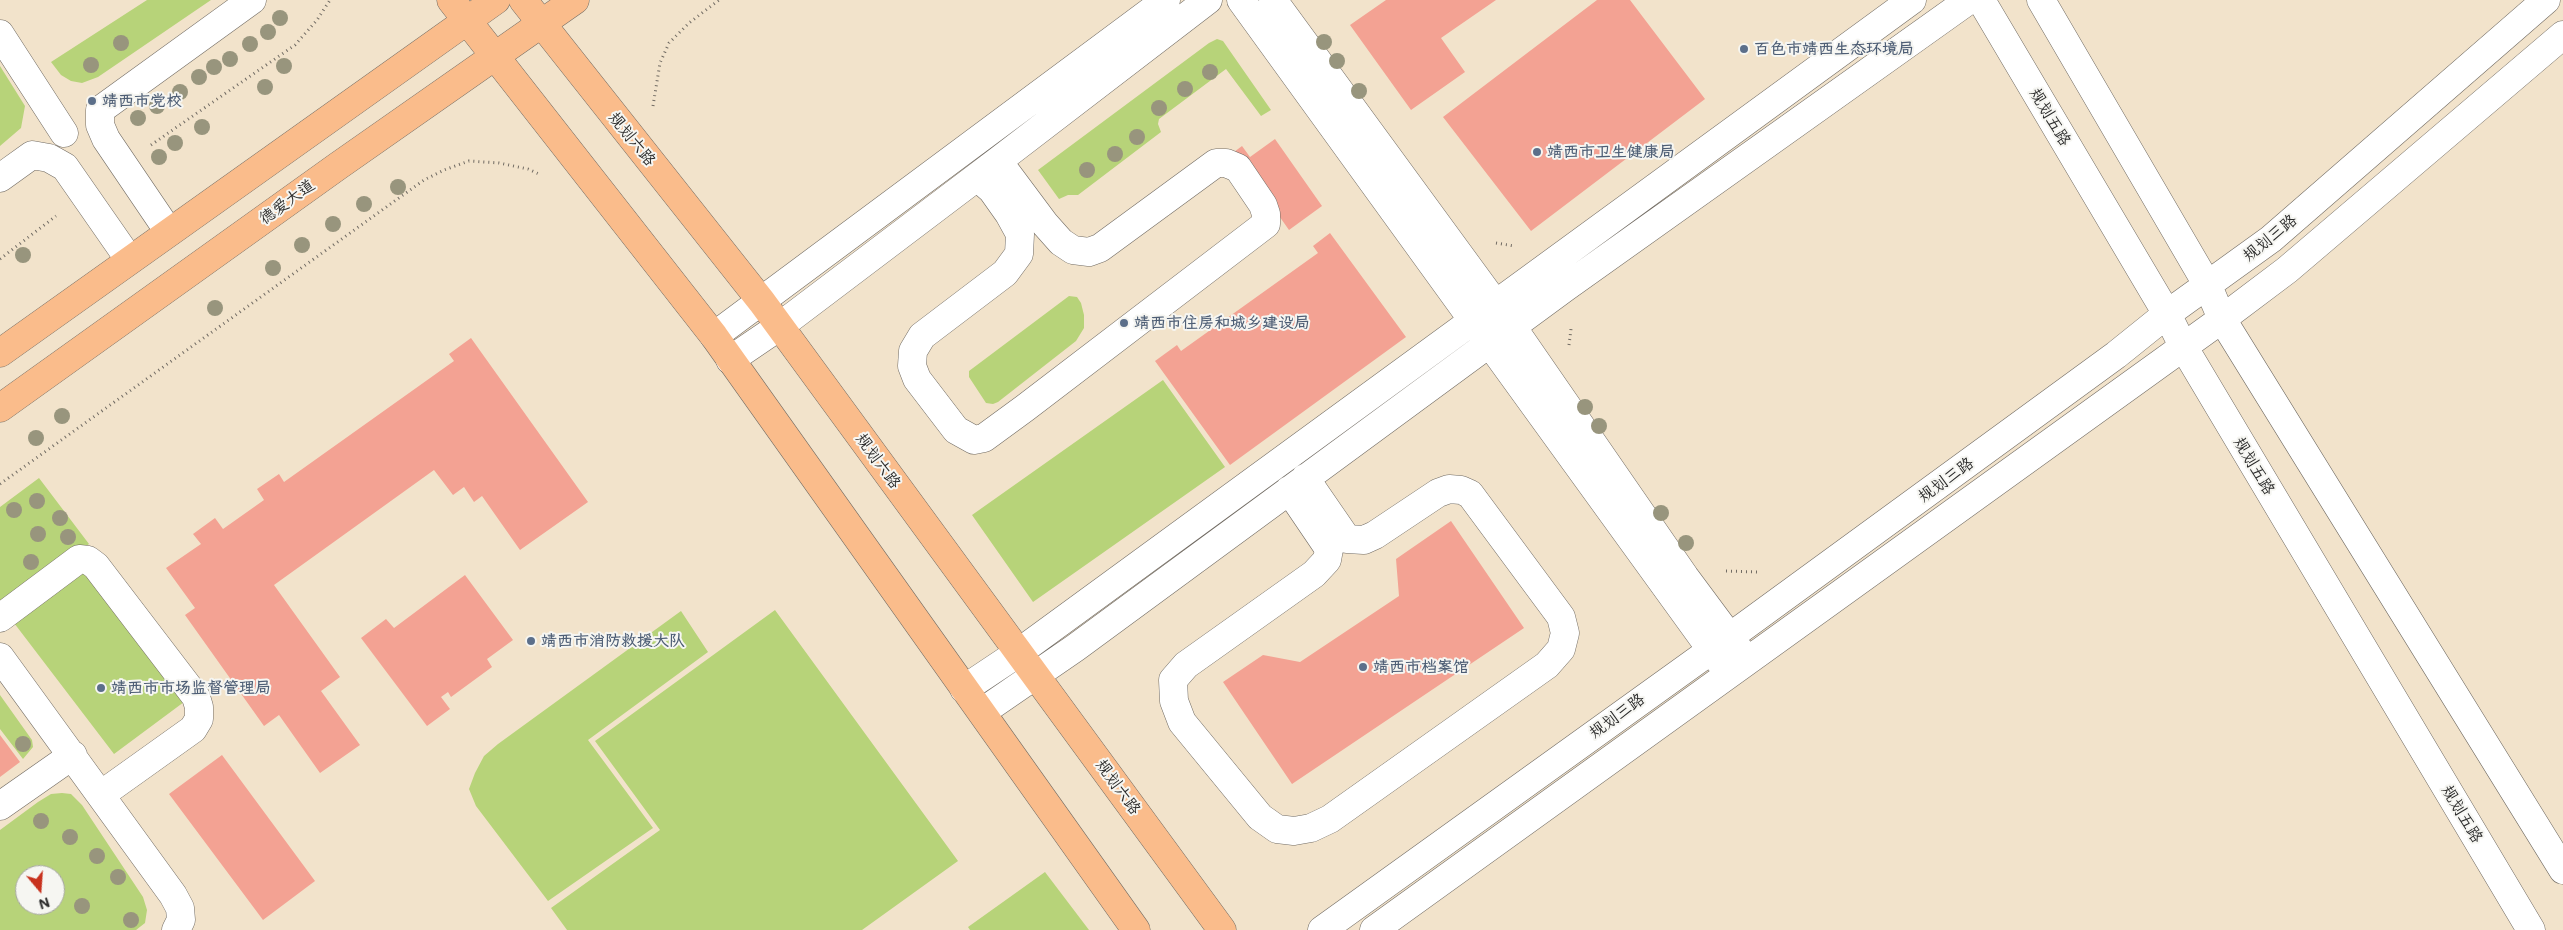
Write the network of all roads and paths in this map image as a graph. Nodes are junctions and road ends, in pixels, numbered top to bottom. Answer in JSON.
{"nodes":[{"id":1,"x":252,"y":0,"type":"edge"},
{"id":2,"x":330,"y":0,"type":"edge"},
{"id":3,"x":496,"y":0,"type":"edge"},
{"id":4,"x":523,"y":0,"type":"edge"},
{"id":5,"x":575,"y":0,"type":"edge"},
{"id":6,"x":719,"y":0,"type":"edge"},
{"id":7,"x":1166,"y":0,"type":"edge"},
{"id":8,"x":1208,"y":0,"type":"edge"},
{"id":9,"x":1241,"y":0,"type":"edge"},
{"id":10,"x":1274,"y":0,"type":"edge"},
{"id":11,"x":1912,"y":0,"type":"edge"},
{"id":12,"x":1969,"y":0,"type":"edge"},
{"id":13,"x":1980,"y":0,"type":"edge"},
{"id":14,"x":2041,"y":0,"type":"edge"},
{"id":15,"x":2546,"y":0,"type":"edge"},
{"id":16,"x":459,"y":10,"type":"edge"},
{"id":17,"x":541,"y":23,"type":"junction"},
{"id":18,"x":0,"y":34,"type":"edge"},
{"id":19,"x":2563,"y":35,"type":"edge"},
{"id":20,"x":496,"y":55,"type":"junction"},
{"id":21,"x":100,"y":110,"type":"junction"},
{"id":22,"x":655,"y":113,"type":"dead end"},
{"id":23,"x":64,"y":133,"type":"junction"},
{"id":24,"x":32,"y":156,"type":"junction"},
{"id":25,"x":124,"y":164,"type":"junction"},
{"id":26,"x":988,"y":169,"type":"junction"},
{"id":27,"x":544,"y":177,"type":"dead end"},
{"id":28,"x":0,"y":178,"type":"edge"},
{"id":29,"x":84,"y":195,"type":"junction"},
{"id":30,"x":169,"y":232,"type":"junction"},
{"id":31,"x":1491,"y":242,"type":"dead end"},
{"id":32,"x":1518,"y":246,"type":"dead end"},
{"id":33,"x":0,"y":259,"type":"edge"},
{"id":34,"x":129,"y":259,"type":"junction"},
{"id":35,"x":2208,"y":286,"type":"junction"},
{"id":36,"x":762,"y":302,"type":"junction"},
{"id":37,"x":1495,"y":303,"type":"junction"},
{"id":38,"x":2167,"y":314,"type":"junction"},
{"id":39,"x":2222,"y":319,"type":"junction"},
{"id":40,"x":1472,"y":321,"type":"junction"},
{"id":41,"x":780,"y":326,"type":"junction"},
{"id":42,"x":1572,"y":326,"type":"dead end"},
{"id":43,"x":1513,"y":328,"type":"junction"},
{"id":44,"x":714,"y":336,"type":"junction"},
{"id":45,"x":1488,"y":344,"type":"junction"},
{"id":46,"x":2183,"y":346,"type":"junction"},
{"id":47,"x":1569,"y":352,"type":"dead end"},
{"id":48,"x":0,"y":353,"type":"edge"},
{"id":49,"x":730,"y":360,"type":"junction"},
{"id":50,"x":0,"y":408,"type":"edge"},
{"id":51,"x":0,"y":484,"type":"edge"},
{"id":52,"x":1297,"y":484,"type":"junction"},
{"id":53,"x":1720,"y":567,"type":"dead end"},
{"id":54,"x":1760,"y":571,"type":"dead end"},
{"id":55,"x":0,"y":618,"type":"edge"},
{"id":56,"x":1720,"y":643,"type":"junction"},
{"id":57,"x":1018,"y":653,"type":"junction"},
{"id":58,"x":0,"y":657,"type":"edge"},
{"id":59,"x":1739,"y":667,"type":"junction"},
{"id":60,"x":1036,"y":676,"type":"junction"},
{"id":61,"x":964,"y":689,"type":"junction"},
{"id":62,"x":982,"y":712,"type":"junction"},
{"id":63,"x":73,"y":755,"type":"junction"},
{"id":64,"x":102,"y":794,"type":"junction"},
{"id":65,"x":0,"y":806,"type":"edge"},
{"id":66,"x":2563,"y":870,"type":"edge"},
{"id":67,"x":176,"y":930,"type":"edge"},
{"id":68,"x":1136,"y":930,"type":"edge"},
{"id":69,"x":1222,"y":930,"type":"edge"},
{"id":70,"x":1322,"y":930,"type":"edge"},
{"id":71,"x":1374,"y":930,"type":"edge"},
{"id":72,"x":2531,"y":930,"type":"edge"}],
"edges":[{"from":1,"to":21,"type":"street"},
{"from":2,"to":25,"type":"path"},
{"from":3,"to":16,"type":"main road"},
{"from":4,"to":17,"type":"main road","name":"规划六路"},
{"from":5,"to":17,"type":"main road","name":"德爱大道"},
{"from":6,"to":22,"type":"path"},
{"from":7,"to":36,"type":"street"},
{"from":8,"to":26,"type":"street"},
{"from":9,"to":40,"type":"street"},
{"from":10,"to":37,"type":"street"},
{"from":11,"to":37,"type":"street"},
{"from":12,"to":43,"type":"street"},
{"from":13,"to":38,"type":"street","name":"规划五路"},
{"from":14,"to":35,"type":"street"},
{"from":15,"to":35,"type":"street","name":"规划三路"},
{"from":16,"to":20,"type":"main road"},
{"from":16,"to":30,"type":"main road"},
{"from":17,"to":20,"type":"main road","name":"德爱大道"},
{"from":17,"to":36,"type":"main road","name":"规划六路"},
{"from":18,"to":23,"type":"street"},
{"from":19,"to":39,"type":"street","name":"规划三路"},
{"from":20,"to":44,"type":"main road"},
{"from":20,"to":50,"type":"main road","name":"德爱大道"},
{"from":21,"to":23,"type":"street"},
{"from":21,"to":25,"type":"street"},
{"from":23,"to":24,"type":"street"},
{"from":24,"to":28,"type":"street"},
{"from":24,"to":29,"type":"street"},
{"from":25,"to":30,"type":"street"},
{"from":26,"to":26,"type":"street"},
{"from":26,"to":41,"type":"street"},
{"from":27,"to":51,"type":"path"},
{"from":29,"to":33,"type":"path"},
{"from":29,"to":34,"type":"street"},
{"from":30,"to":34,"type":"main road"},
{"from":31,"to":32,"type":"path"},
{"from":34,"to":48,"type":"main road"},
{"from":35,"to":38,"type":"street","name":"规划三路"},
{"from":35,"to":39,"type":"street"},
{"from":36,"to":41,"type":"main road","name":"规划六路"},
{"from":36,"to":44,"type":"street"},
{"from":37,"to":40,"type":"street"},
{"from":37,"to":43,"type":"street"},
{"from":38,"to":46,"type":"street","name":"规划五路"},
{"from":38,"to":56,"type":"street","name":"规划三路"},
{"from":39,"to":46,"type":"street","name":"规划三路"},
{"from":39,"to":66,"type":"street"},
{"from":40,"to":45,"type":"street"},
{"from":40,"to":57,"type":"street"},
{"from":41,"to":49,"type":"street"},
{"from":41,"to":57,"type":"main road","name":"规划六路"},
{"from":42,"to":47,"type":"path"},
{"from":43,"to":45,"type":"street"},
{"from":43,"to":56,"type":"street"},
{"from":44,"to":49,"type":"main road"},
{"from":45,"to":52,"type":"street"},
{"from":45,"to":56,"type":"street"},
{"from":46,"to":59,"type":"street","name":"规划三路"},
{"from":46,"to":72,"type":"street","name":"规划五路"},
{"from":49,"to":61,"type":"main road"},
{"from":52,"to":52,"type":"street"},
{"from":52,"to":60,"type":"street"},
{"from":53,"to":54,"type":"path"},
{"from":55,"to":64,"type":"street"},
{"from":56,"to":59,"type":"street"},
{"from":56,"to":70,"type":"street","name":"规划三路"},
{"from":57,"to":60,"type":"main road","name":"规划六路"},
{"from":57,"to":61,"type":"street"},
{"from":58,"to":63,"type":"street"},
{"from":59,"to":71,"type":"street","name":"规划三路"},
{"from":60,"to":62,"type":"street"},
{"from":60,"to":69,"type":"main road","name":"规划六路"},
{"from":61,"to":62,"type":"main road"},
{"from":62,"to":68,"type":"main road"},
{"from":63,"to":64,"type":"street"},
{"from":63,"to":65,"type":"street"},
{"from":64,"to":67,"type":"street"}]}
